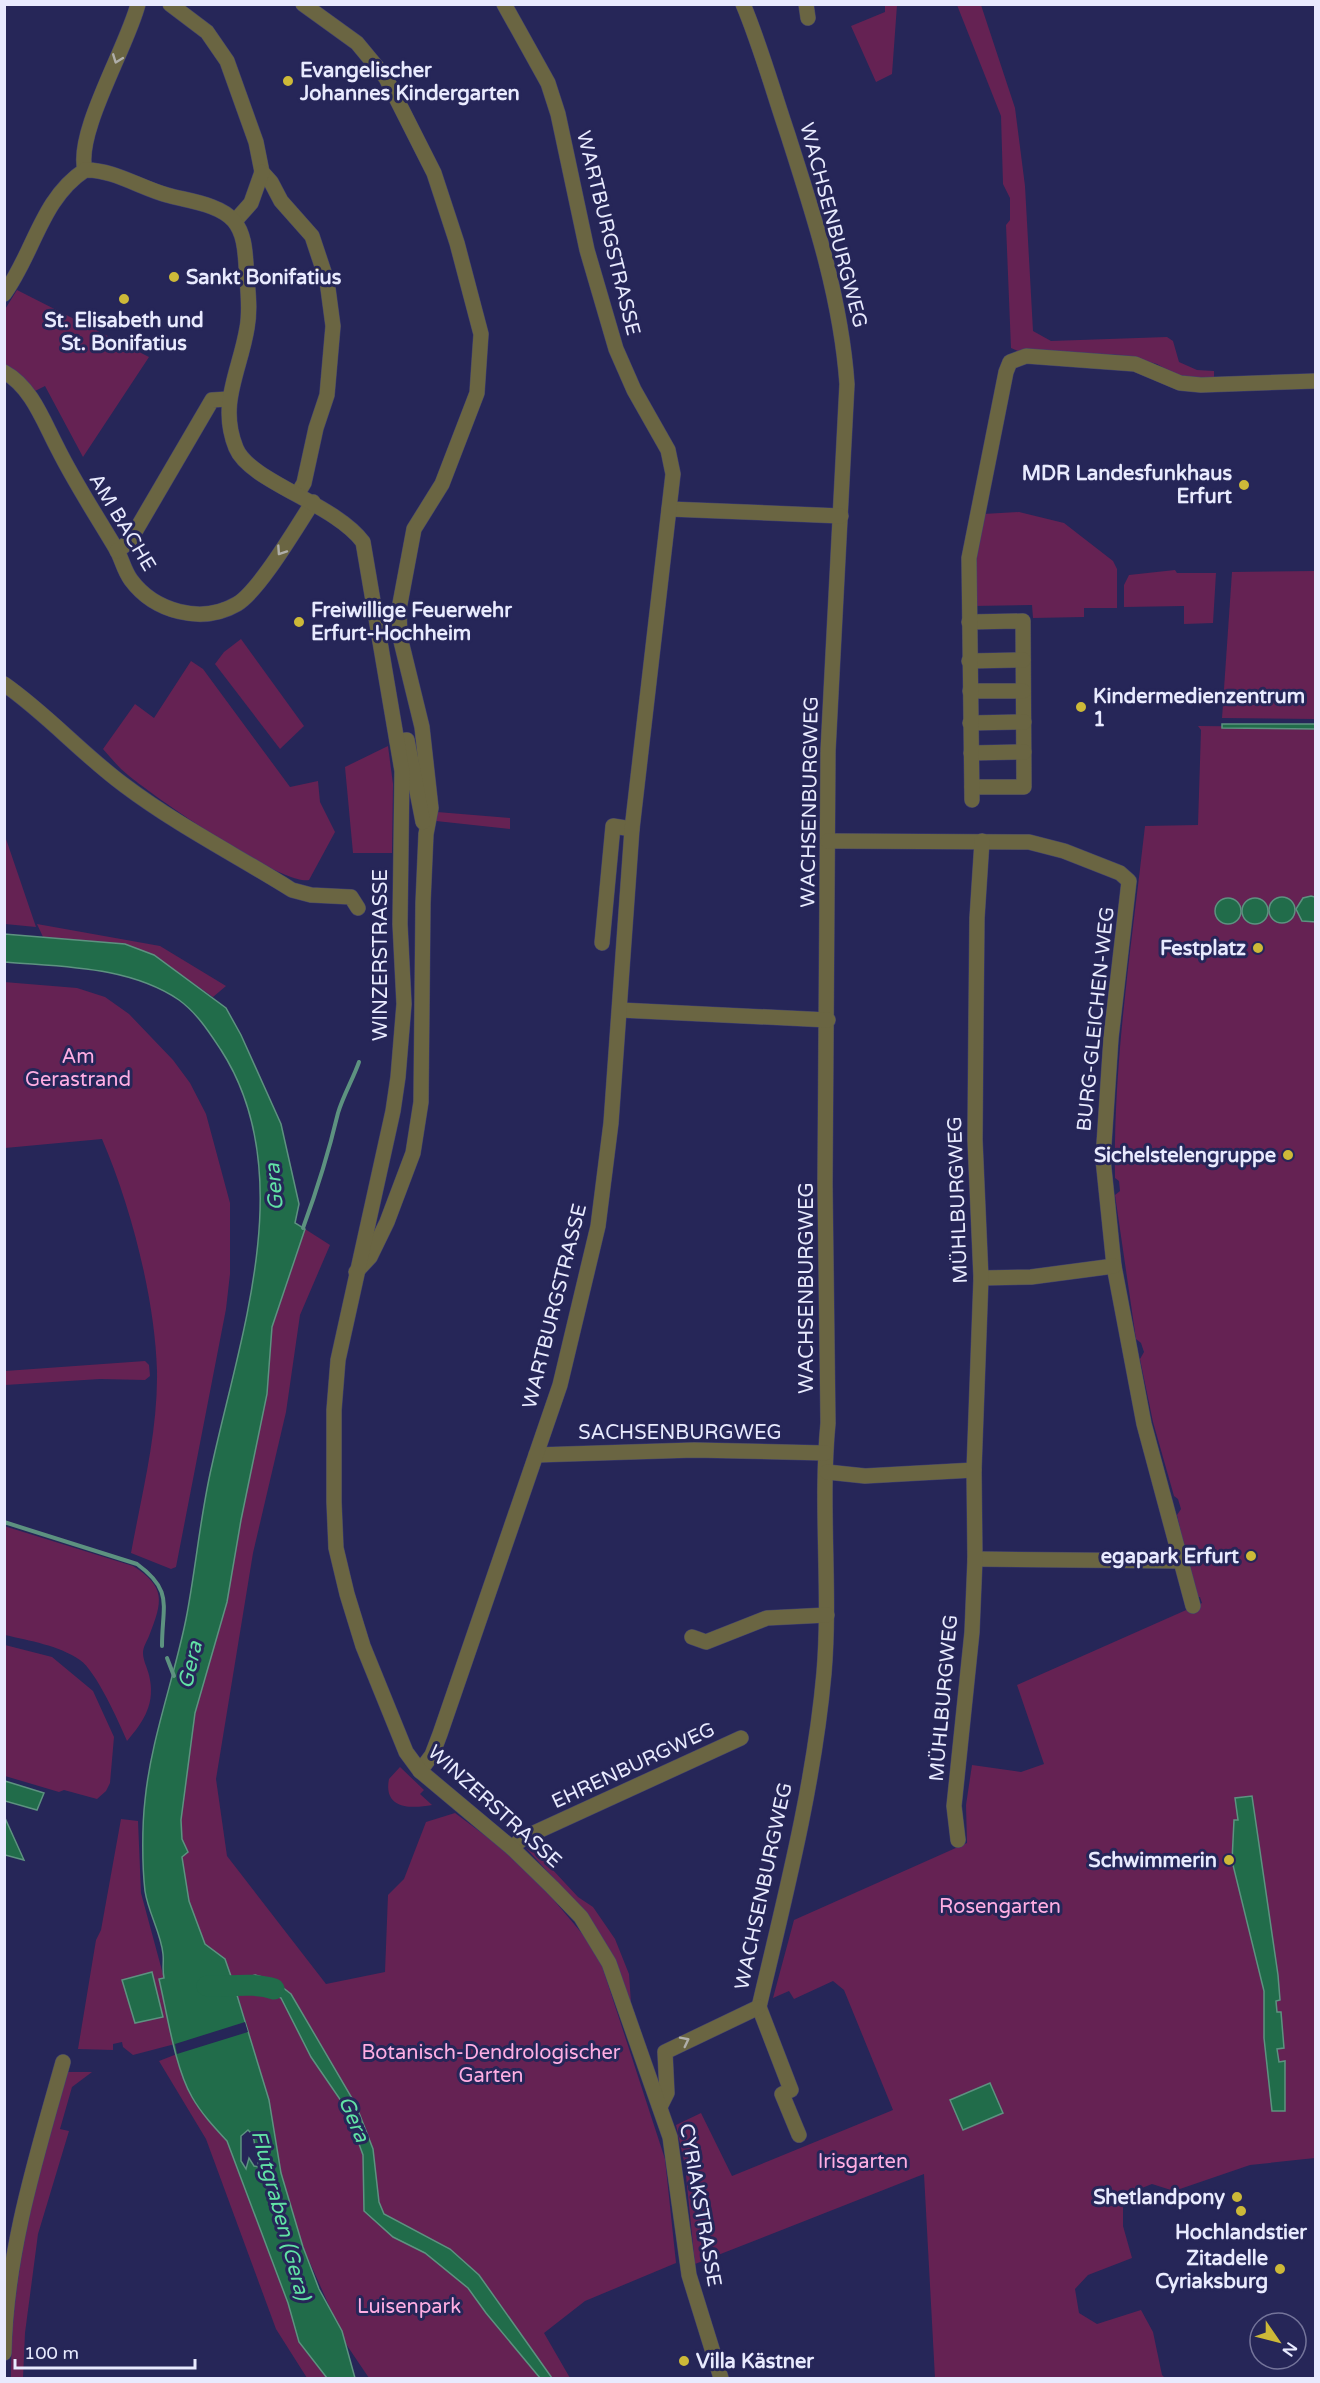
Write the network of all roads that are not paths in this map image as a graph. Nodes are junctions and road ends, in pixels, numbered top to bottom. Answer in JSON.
{"nodes":[{"id":1,"x":138,"y":4,"type":"edge"},
{"id":2,"x":170,"y":4,"type":"edge"},
{"id":3,"x":303,"y":4,"type":"edge"},
{"id":4,"x":504,"y":4,"type":"edge"},
{"id":5,"x":743,"y":4,"type":"edge"},
{"id":6,"x":85,"y":170,"type":"junction"},
{"id":7,"x":262,"y":172,"type":"junction"},
{"id":8,"x":253,"y":200,"type":"junction"},
{"id":9,"x":281,"y":201,"type":"junction"},
{"id":10,"x":235,"y":222,"type":"junction"},
{"id":11,"x":4,"y":294,"type":"edge"},
{"id":12,"x":4,"y":372,"type":"edge"},
{"id":13,"x":1316,"y":381,"type":"edge"},
{"id":14,"x":228,"y":399,"type":"junction"},
{"id":15,"x":298,"y":493,"type":"junction"},
{"id":16,"x":313,"y":502,"type":"junction"},
{"id":17,"x":669,"y":509,"type":"junction"},
{"id":18,"x":841,"y":516,"type":"junction"},
{"id":19,"x":117,"y":550,"type":"junction"},
{"id":20,"x":969,"y":622,"type":"junction"},
{"id":21,"x":1023,"y":660,"type":"junction"},
{"id":22,"x":969,"y":661,"type":"junction"},
{"id":23,"x":4,"y":684,"type":"edge"},
{"id":24,"x":970,"y":691,"type":"junction"},
{"id":25,"x":1023,"y":691,"type":"junction"},
{"id":26,"x":1024,"y":722,"type":"junction"},
{"id":27,"x":970,"y":723,"type":"junction"},
{"id":28,"x":397,"y":741,"type":"junction"},
{"id":29,"x":1024,"y":752,"type":"junction"},
{"id":30,"x":971,"y":753,"type":"junction"},
{"id":31,"x":632,"y":829,"type":"junction"},
{"id":32,"x":426,"y":834,"type":"junction"},
{"id":33,"x":828,"y":841,"type":"junction"},
{"id":34,"x":982,"y":841,"type":"junction"},
{"id":35,"x":358,"y":908,"type":"dead end"},
{"id":36,"x":602,"y":943,"type":"dead end"},
{"id":37,"x":620,"y":1010,"type":"junction"},
{"id":38,"x":828,"y":1020,"type":"junction"},
{"id":39,"x":1114,"y":1266,"type":"junction"},
{"id":40,"x":356,"y":1272,"type":"junction"},
{"id":41,"x":981,"y":1278,"type":"junction"},
{"id":42,"x":825,"y":1453,"type":"junction"},
{"id":43,"x":536,"y":1455,"type":"junction"},
{"id":44,"x":974,"y":1470,"type":"junction"},
{"id":45,"x":827,"y":1472,"type":"junction"},
{"id":46,"x":975,"y":1559,"type":"junction"},
{"id":47,"x":1180,"y":1561,"type":"junction"},
{"id":48,"x":1193,"y":1606,"type":"dead end"},
{"id":49,"x":827,"y":1615,"type":"junction"},
{"id":50,"x":692,"y":1637,"type":"dead end"},
{"id":51,"x":741,"y":1738,"type":"dead end"},
{"id":52,"x":420,"y":1771,"type":"junction"},
{"id":53,"x":958,"y":1840,"type":"dead end"},
{"id":54,"x":512,"y":1848,"type":"junction"},
{"id":55,"x":759,"y":2007,"type":"junction"},
{"id":56,"x":63,"y":2062,"type":"dead end"},
{"id":57,"x":660,"y":2107,"type":"junction"},
{"id":58,"x":799,"y":2135,"type":"dead end"},
{"id":59,"x":4,"y":2353,"type":"edge"},
{"id":60,"x":722,"y":2379,"type":"edge"}],
"edges":[{"from":1,"to":6,"type":"street","one_way":true},
{"from":2,"to":7,"type":"street"},
{"from":3,"to":32,"type":"street","name":"WINZERSTRASSE"},
{"from":4,"to":17,"type":"street","name":"WARTBURGSTRASSE"},
{"from":5,"to":18,"type":"street","name":"WACHSENBURGWEG"},
{"from":6,"to":10,"type":"street"},
{"from":6,"to":11,"type":"street"},
{"from":7,"to":8,"type":"street"},
{"from":7,"to":9,"type":"street"},
{"from":8,"to":9,"type":"street"},
{"from":8,"to":10,"type":"street"},
{"from":9,"to":15,"type":"street"},
{"from":10,"to":14,"type":"street"},
{"from":12,"to":19,"type":"street","name":"AM BACHE"},
{"from":13,"to":20,"type":"street"},
{"from":14,"to":15,"type":"street"},
{"from":14,"to":19,"type":"street"},
{"from":15,"to":16,"type":"street"},
{"from":16,"to":19,"type":"street","name":"AM BACHE","one_way":true},
{"from":16,"to":28,"type":"street","name":"WINZERSTRASSE"},
{"from":17,"to":18,"type":"street"},
{"from":17,"to":31,"type":"street","name":"WARTBURGSTRASSE"},
{"from":18,"to":33,"type":"street","name":"WACHSENBURGWEG"},
{"from":20,"to":21,"type":"street"},
{"from":20,"to":22,"type":"street"},
{"from":21,"to":22,"type":"street"},
{"from":21,"to":25,"type":"street"},
{"from":22,"to":24,"type":"street"},
{"from":23,"to":35,"type":"street"},
{"from":24,"to":25,"type":"street"},
{"from":24,"to":27,"type":"street"},
{"from":25,"to":26,"type":"street"},
{"from":26,"to":27,"type":"street"},
{"from":26,"to":29,"type":"street"},
{"from":27,"to":30,"type":"street"},
{"from":28,"to":32,"type":"street","name":"WINZERSTRASSE"},
{"from":28,"to":40,"type":"street","name":"WINZERSTRASSE"},
{"from":29,"to":30,"type":"street"},
{"from":29,"to":30,"type":"street"},
{"from":31,"to":36,"type":"street"},
{"from":31,"to":37,"type":"street","name":"WARTBURGSTRASSE"},
{"from":32,"to":40,"type":"street","name":"WINZERSTRASSE"},
{"from":33,"to":34,"type":"street","name":"BURG-GLEICHEN-WEG"},
{"from":33,"to":38,"type":"street","name":"WACHSENBURGWEG"},
{"from":34,"to":39,"type":"street","name":"BURG-GLEICHEN-WEG"},
{"from":34,"to":41,"type":"street","name":"MÜHLBURGWEG"},
{"from":37,"to":38,"type":"street"},
{"from":37,"to":43,"type":"street","name":"WARTBURGSTRASSE"},
{"from":38,"to":42,"type":"street","name":"WACHSENBURGWEG"},
{"from":39,"to":41,"type":"street"},
{"from":39,"to":47,"type":"street","name":"BURG-GLEICHEN-WEG"},
{"from":40,"to":52,"type":"street","name":"WINZERSTRASSE"},
{"from":41,"to":44,"type":"street","name":"MÜHLBURGWEG"},
{"from":42,"to":43,"type":"street","name":"SACHSENBURGWEG"},
{"from":42,"to":45,"type":"street","name":"WACHSENBURGWEG"},
{"from":43,"to":52,"type":"street","name":"WARTBURGSTRASSE"},
{"from":44,"to":45,"type":"street"},
{"from":44,"to":46,"type":"street","name":"MÜHLBURGWEG"},
{"from":45,"to":49,"type":"street","name":"WACHSENBURGWEG"},
{"from":46,"to":47,"type":"street"},
{"from":46,"to":53,"type":"street","name":"MÜHLBURGWEG"},
{"from":47,"to":48,"type":"street","name":"BURG-GLEICHEN-WEG"},
{"from":49,"to":50,"type":"street"},
{"from":49,"to":55,"type":"street","name":"WACHSENBURGWEG"},
{"from":51,"to":54,"type":"street","name":"EHRENBURGWEG"},
{"from":52,"to":54,"type":"street","name":"WINZERSTRASSE"},
{"from":54,"to":57,"type":"street","name":"WINZERSTRASSE"},
{"from":57,"to":55,"type":"street","name":"WACHSENBURGWEG","one_way":true},
{"from":55,"to":58,"type":"street"},
{"from":56,"to":59,"type":"street"},
{"from":57,"to":60,"type":"street","name":"CYRIAKSTRASSE"}]}
